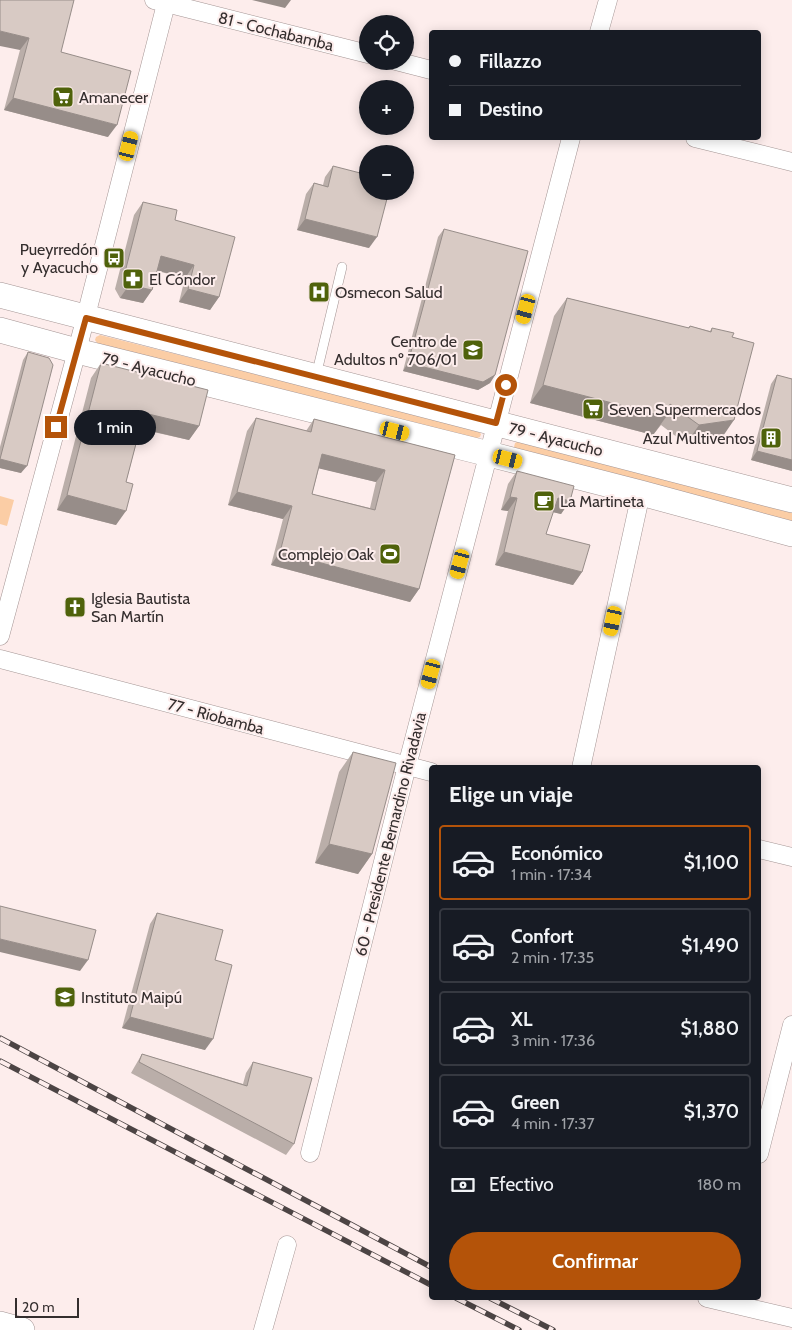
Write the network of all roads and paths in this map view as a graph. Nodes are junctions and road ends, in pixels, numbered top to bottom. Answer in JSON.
{"nodes":[{"id":1,"x":608,"y":0,"type":"edge"},
{"id":2,"x":163,"y":1,"type":"edge"},
{"id":3,"x":600,"y":30,"type":"edge"},
{"id":4,"x":359,"y":52,"type":"edge"},
{"id":5,"x":414,"y":66,"type":"edge"},
{"id":6,"x":429,"y":69,"type":"edge"},
{"id":7,"x":570,"y":140,"type":"edge"},
{"id":8,"x":703,"y":140,"type":"edge"},
{"id":9,"x":792,"y":162,"type":"edge"},
{"id":10,"x":342,"y":267,"type":"dead end"},
{"id":11,"x":0,"y":295,"type":"edge"},
{"id":12,"x":86,"y":318,"type":"junction"},
{"id":13,"x":0,"y":330,"type":"edge"},
{"id":14,"x":77,"y":351,"type":"junction"},
{"id":15,"x":316,"y":376,"type":"junction"},
{"id":16,"x":496,"y":423,"type":"junction"},
{"id":17,"x":489,"y":454,"type":"junction"},
{"id":18,"x":641,"y":493,"type":"junction"},
{"id":19,"x":792,"y":500,"type":"edge"},
{"id":20,"x":792,"y":534,"type":"edge"},
{"id":21,"x":0,"y":636,"type":"edge"},
{"id":22,"x":0,"y":659,"type":"edge"},
{"id":23,"x":582,"y":765,"type":"edge"},
{"id":24,"x":407,"y":766,"type":"junction"},
{"id":25,"x":429,"y":772,"type":"edge"},
{"id":26,"x":761,"y":849,"type":"edge"},
{"id":27,"x":792,"y":857,"type":"edge"},
{"id":28,"x":792,"y":1026,"type":"edge"},
{"id":29,"x":761,"y":1146,"type":"edge"},
{"id":30,"x":310,"y":1154,"type":"dead end"},
{"id":31,"x":287,"y":1245,"type":"dead end"},
{"id":32,"x":721,"y":1300,"type":"edge"},
{"id":33,"x":792,"y":1318,"type":"edge"},
{"id":34,"x":0,"y":1324,"type":"edge"},
{"id":35,"x":22,"y":1330,"type":"edge"},
{"id":36,"x":264,"y":1330,"type":"edge"}],
"edges":[{"from":1,"to":3,"type":"street"},
{"from":2,"to":4,"type":"street","name":"81 - Cochabamba"},
{"from":2,"to":12,"type":"street"},
{"from":5,"to":6,"type":"street"},
{"from":7,"to":16,"type":"street","name":"60 - Presidente Bernardino Rivadavia"},
{"from":8,"to":9,"type":"street"},
{"from":10,"to":15,"type":"lane"},
{"from":11,"to":12,"type":"main road","name":"79 - Ayacucho"},
{"from":12,"to":14,"type":"street"},
{"from":12,"to":15,"type":"main road","name":"79 - Ayacucho"},
{"from":13,"to":14,"type":"main road","name":"79 - Ayacucho"},
{"from":14,"to":17,"type":"main road","name":"79 - Ayacucho"},
{"from":14,"to":21,"type":"street"},
{"from":15,"to":16,"type":"main road","name":"79 - Ayacucho"},
{"from":16,"to":17,"type":"street","name":"60 - Presidente Bernardino Rivadavia"},
{"from":16,"to":19,"type":"main road","name":"79 - Ayacucho"},
{"from":17,"to":18,"type":"main road","name":"79 - Ayacucho"},
{"from":17,"to":24,"type":"street","name":"60 - Presidente Bernardino Rivadavia"},
{"from":18,"to":20,"type":"main road","name":"79 - Ayacucho"},
{"from":18,"to":23,"type":"street"},
{"from":22,"to":24,"type":"street","name":"77 - Riobamba"},
{"from":24,"to":25,"type":"street","name":"77 - Riobamba"},
{"from":24,"to":30,"type":"street","name":"60 - Presidente Bernardino Rivadavia"},
{"from":26,"to":27,"type":"street"},
{"from":28,"to":29,"type":"street"},
{"from":31,"to":36,"type":"street"},
{"from":32,"to":33,"type":"street"},
{"from":34,"to":35,"type":"main road"}]}
